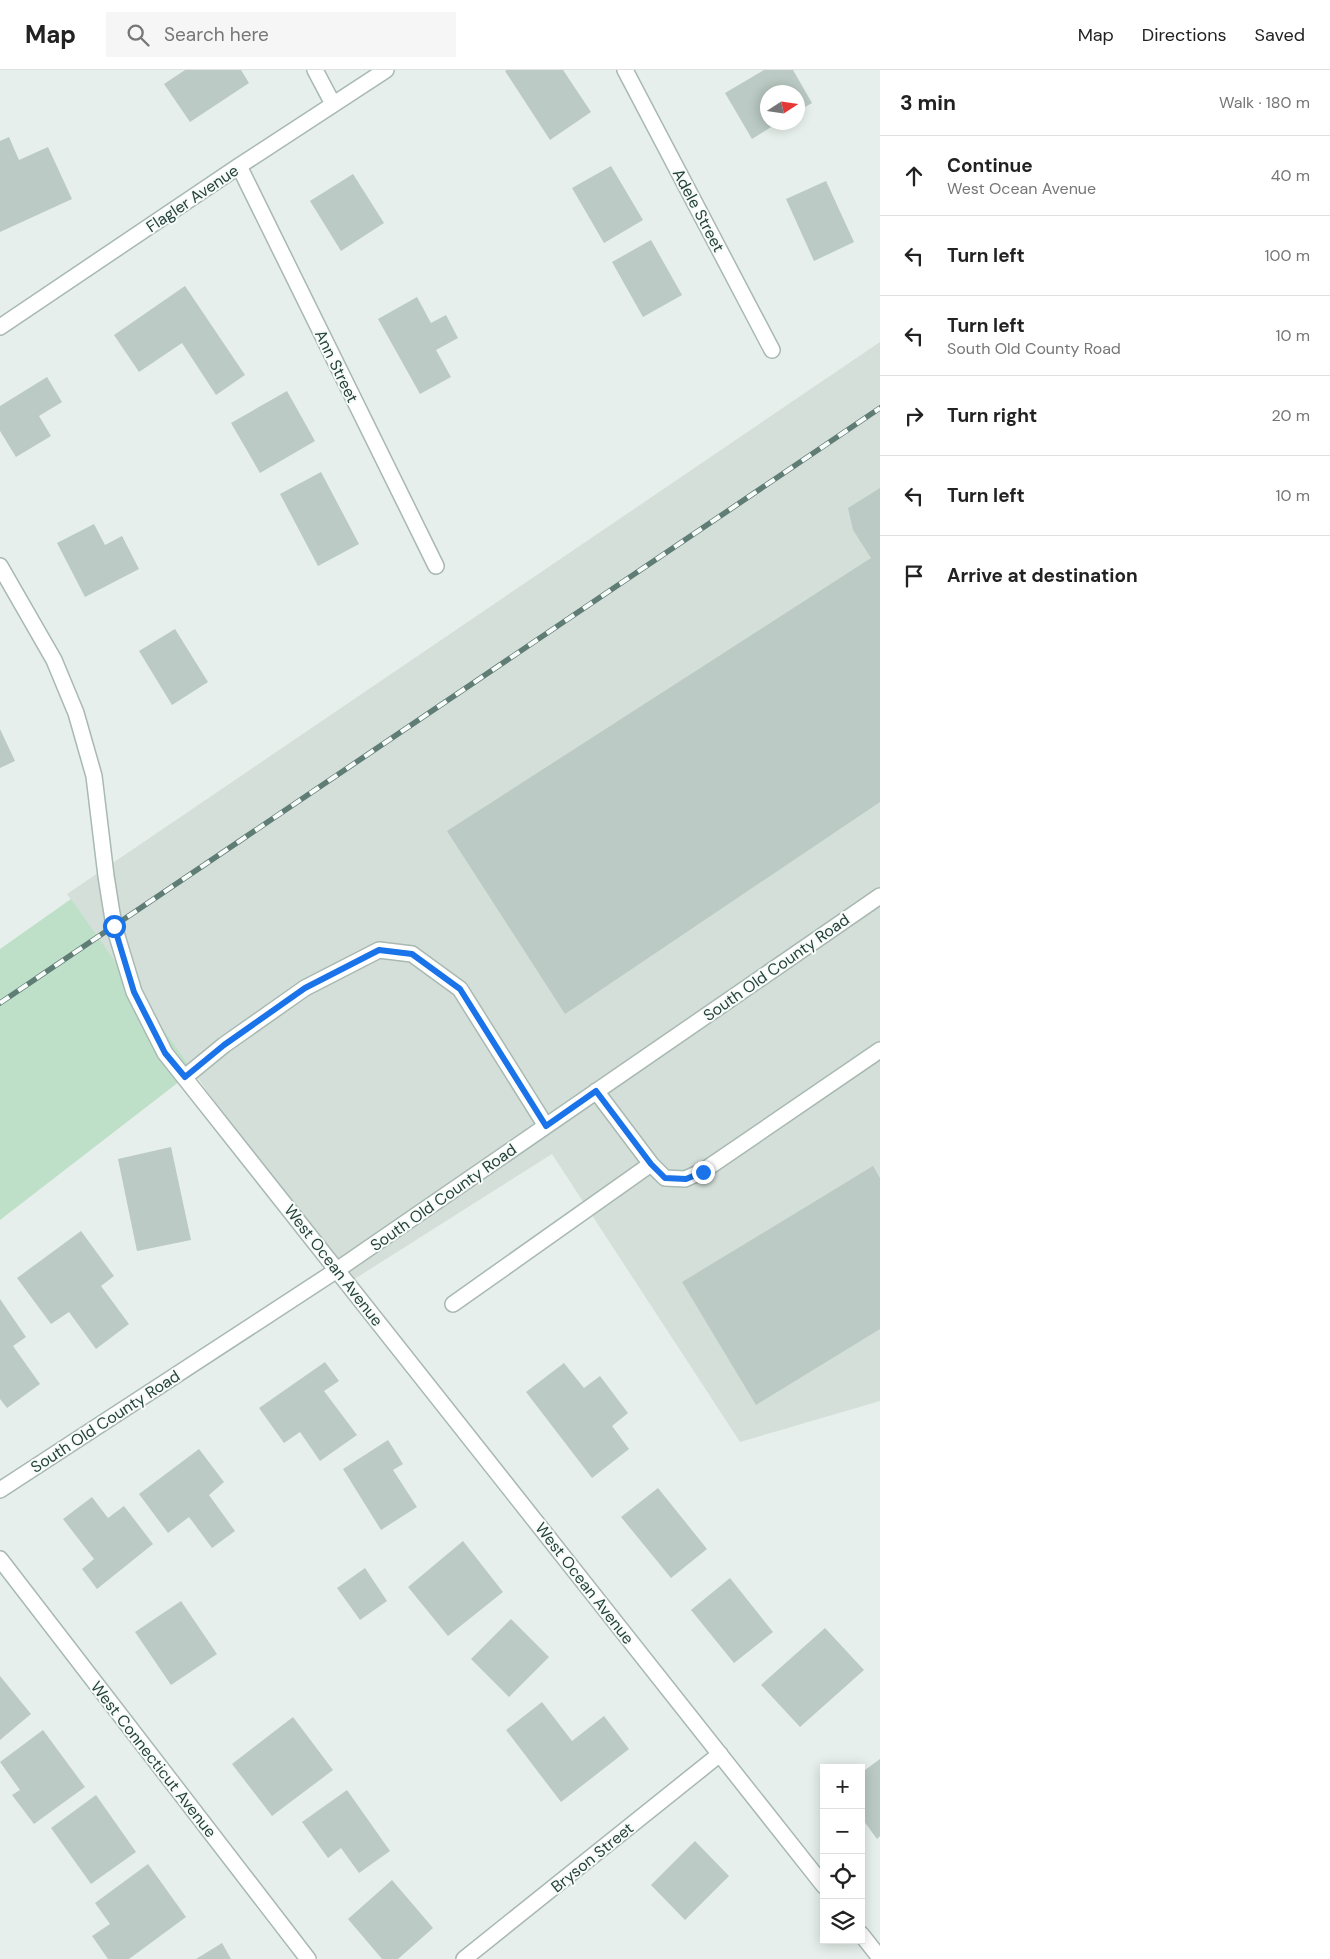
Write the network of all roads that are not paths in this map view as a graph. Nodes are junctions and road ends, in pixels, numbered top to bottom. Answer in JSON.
{"nodes":[{"id":1,"x":315,"y":70,"type":"edge"},
{"id":2,"x":386,"y":70,"type":"edge"},
{"id":3,"x":626,"y":70,"type":"edge"},
{"id":4,"x":333,"y":104,"type":"junction"},
{"id":5,"x":238,"y":166,"type":"junction"},
{"id":6,"x":0,"y":328,"type":"edge"},
{"id":7,"x":772,"y":350,"type":"dead end"},
{"id":8,"x":0,"y":566,"type":"edge"},
{"id":9,"x":436,"y":566,"type":"dead end"},
{"id":10,"x":880,"y":896,"type":"edge"},
{"id":11,"x":880,"y":1050,"type":"edge"},
{"id":12,"x":185,"y":1077,"type":"junction"},
{"id":13,"x":596,"y":1091,"type":"junction"},
{"id":14,"x":546,"y":1126,"type":"junction"},
{"id":15,"x":651,"y":1164,"type":"junction"},
{"id":16,"x":337,"y":1270,"type":"junction"},
{"id":17,"x":453,"y":1304,"type":"dead end"},
{"id":18,"x":0,"y":1490,"type":"edge"},
{"id":19,"x":0,"y":1559,"type":"edge"},
{"id":20,"x":720,"y":1754,"type":"junction"},
{"id":21,"x":820,"y":1881,"type":"edge"},
{"id":22,"x":865,"y":1939,"type":"edge"},
{"id":23,"x":880,"y":1958,"type":"edge"},
{"id":24,"x":308,"y":1959,"type":"edge"},
{"id":25,"x":464,"y":1959,"type":"edge"}],
"edges":[{"from":1,"to":4,"type":"street"},
{"from":2,"to":4,"type":"street","name":"Flagler Avenue"},
{"from":3,"to":7,"type":"street","name":"Adele Street"},
{"from":4,"to":5,"type":"street","name":"Flagler Avenue"},
{"from":5,"to":6,"type":"street","name":"Flagler Avenue"},
{"from":5,"to":9,"type":"street","name":"Ann Street"},
{"from":8,"to":12,"type":"street","name":"West Ocean Avenue"},
{"from":10,"to":13,"type":"street","name":"South Old County Road"},
{"from":11,"to":15,"type":"street"},
{"from":12,"to":14,"type":"street"},
{"from":12,"to":16,"type":"street","name":"West Ocean Avenue"},
{"from":13,"to":14,"type":"street","name":"South Old County Road"},
{"from":13,"to":15,"type":"street"},
{"from":14,"to":16,"type":"street","name":"South Old County Road"},
{"from":15,"to":17,"type":"street"},
{"from":16,"to":18,"type":"street","name":"South Old County Road"},
{"from":16,"to":20,"type":"street","name":"West Ocean Avenue"},
{"from":19,"to":24,"type":"street","name":"West Connecticut Avenue"},
{"from":20,"to":21,"type":"street","name":"West Ocean Avenue"},
{"from":20,"to":25,"type":"street","name":"Bryson Street"},
{"from":22,"to":23,"type":"street"}]}
